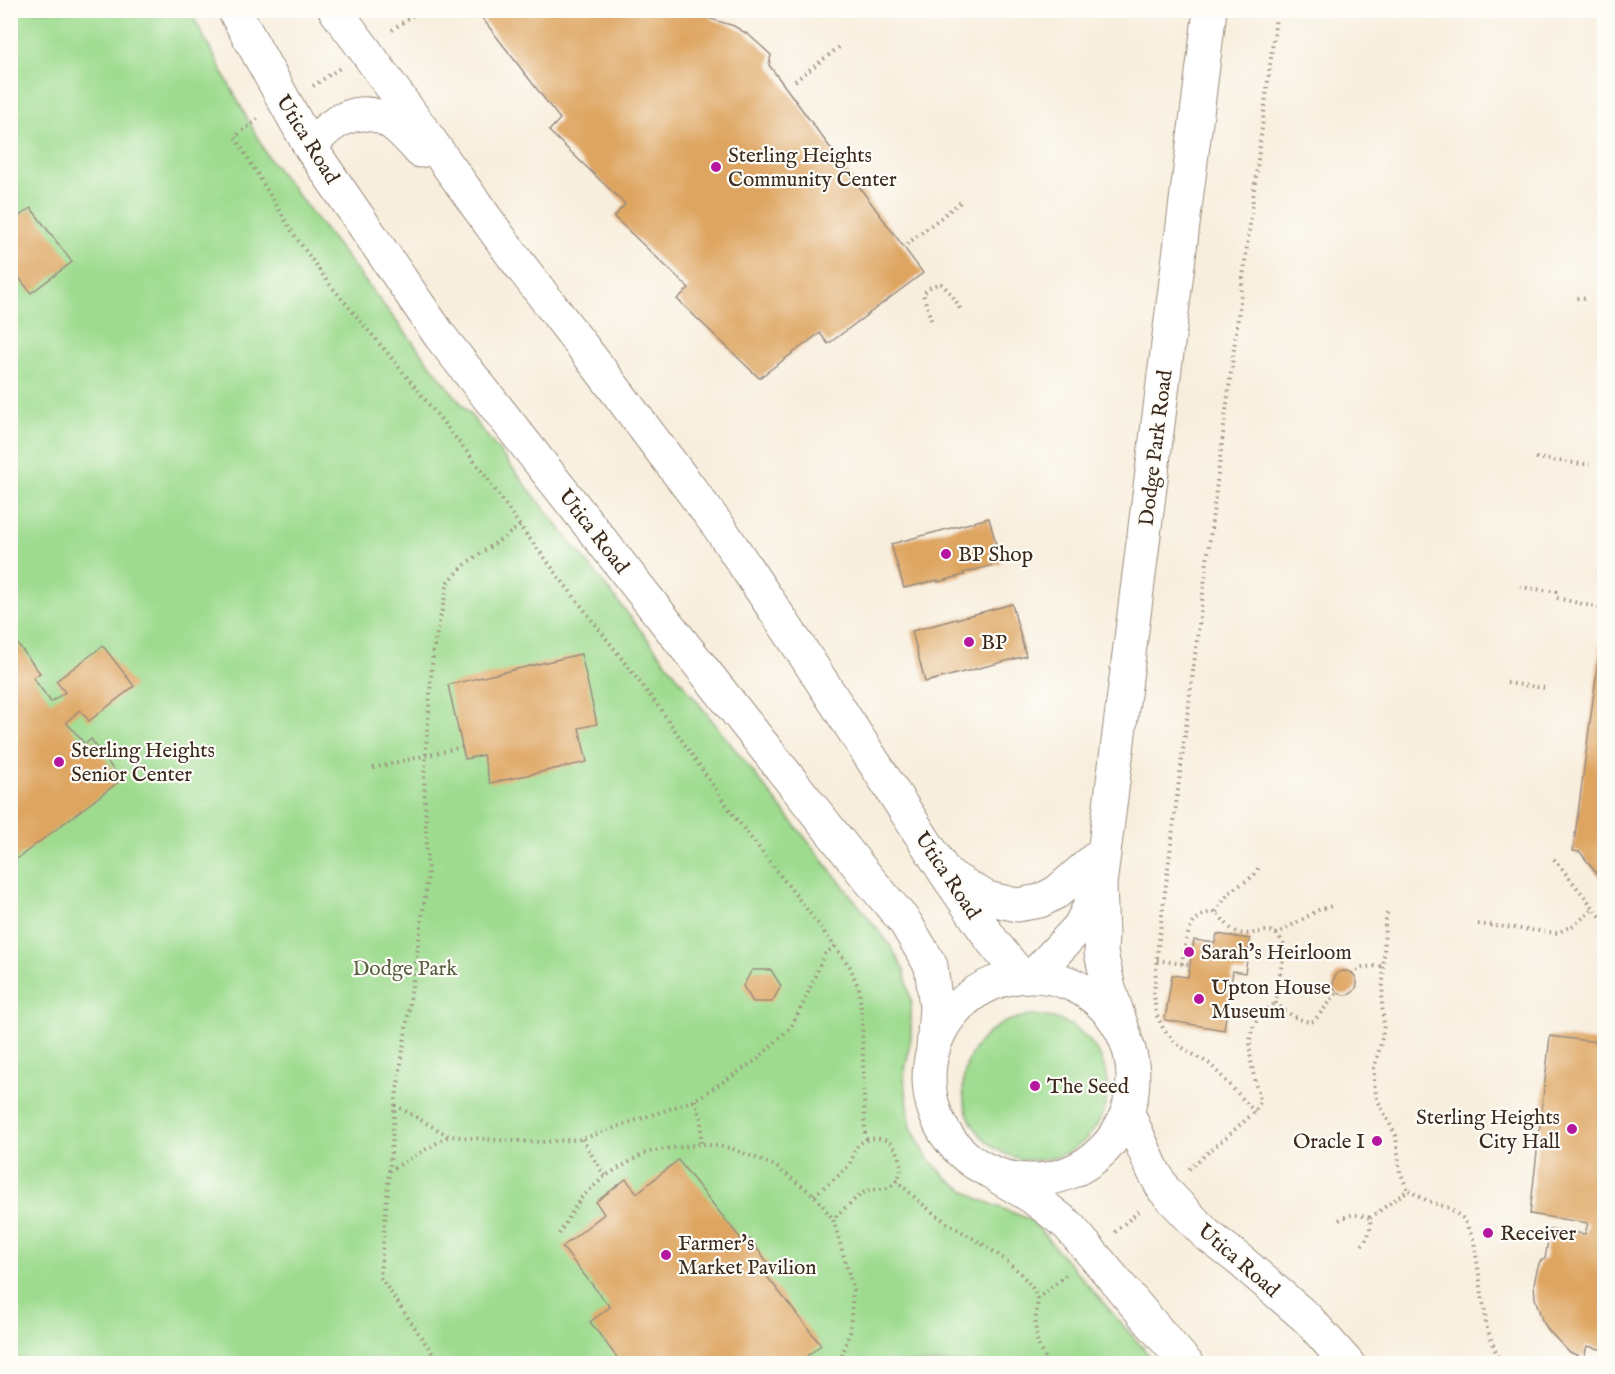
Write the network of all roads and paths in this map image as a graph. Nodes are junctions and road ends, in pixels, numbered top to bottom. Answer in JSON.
{"nodes":[{"id":1,"x":234,"y":10,"type":"edge"},
{"id":2,"x":335,"y":10,"type":"edge"},
{"id":3,"x":407,"y":10,"type":"edge"},
{"id":4,"x":1210,"y":10,"type":"edge"},
{"id":5,"x":1277,"y":10,"type":"edge"},
{"id":6,"x":842,"y":45,"type":"dead end"},
{"id":7,"x":365,"y":50,"type":"junction"},
{"id":8,"x":795,"y":81,"type":"dead end"},
{"id":9,"x":285,"y":103,"type":"junction"},
{"id":10,"x":310,"y":147,"type":"junction"},
{"id":11,"x":962,"y":201,"type":"dead end"},
{"id":12,"x":907,"y":244,"type":"dead end"},
{"id":13,"x":513,"y":256,"type":"junction"},
{"id":14,"x":1577,"y":298,"type":"dead end"},
{"id":15,"x":1587,"y":299,"type":"dead end"},
{"id":16,"x":961,"y":312,"type":"dead end"},
{"id":17,"x":931,"y":320,"type":"dead end"},
{"id":18,"x":1536,"y":458,"type":"dead end"},
{"id":19,"x":1590,"y":464,"type":"dead end"},
{"id":20,"x":520,"y":526,"type":"junction"},
{"id":21,"x":1520,"y":587,"type":"dead end"},
{"id":22,"x":1558,"y":592,"type":"dead end"},
{"id":23,"x":1557,"y":598,"type":"dead end"},
{"id":24,"x":1605,"y":609,"type":"edge"},
{"id":25,"x":1507,"y":683,"type":"dead end"},
{"id":26,"x":1544,"y":688,"type":"dead end"},
{"id":27,"x":462,"y":747,"type":"dead end"},
{"id":28,"x":426,"y":755,"type":"junction"},
{"id":29,"x":373,"y":768,"type":"dead end"},
{"id":30,"x":1103,"y":852,"type":"junction"},
{"id":31,"x":1554,"y":859,"type":"dead end"},
{"id":32,"x":1259,"y":865,"type":"dead end"},
{"id":33,"x":946,"y":874,"type":"junction"},
{"id":34,"x":1100,"y":885,"type":"junction"},
{"id":35,"x":1332,"y":906,"type":"dead end"},
{"id":36,"x":1594,"y":908,"type":"junction"},
{"id":37,"x":1605,"y":911,"type":"edge"},
{"id":38,"x":1216,"y":912,"type":"junction"},
{"id":39,"x":1387,"y":913,"type":"dead end"},
{"id":40,"x":1600,"y":915,"type":"junction"},
{"id":41,"x":1605,"y":921,"type":"edge"},
{"id":42,"x":1478,"y":924,"type":"dead end"},
{"id":43,"x":1276,"y":934,"type":"junction"},
{"id":44,"x":835,"y":946,"type":"junction"},
{"id":45,"x":1157,"y":960,"type":"junction"},
{"id":46,"x":1182,"y":964,"type":"junction"},
{"id":47,"x":1190,"y":965,"type":"dead end"},
{"id":48,"x":1383,"y":966,"type":"junction"},
{"id":49,"x":1352,"y":974,"type":"dead end"},
{"id":50,"x":1027,"y":975,"type":"junction"},
{"id":51,"x":1337,"y":993,"type":"dead end"},
{"id":52,"x":1276,"y":1003,"type":"junction"},
{"id":53,"x":1125,"y":1036,"type":"junction"},
{"id":54,"x":933,"y":1049,"type":"junction"},
{"id":55,"x":695,"y":1100,"type":"junction"},
{"id":56,"x":395,"y":1105,"type":"junction"},
{"id":57,"x":1255,"y":1112,"type":"junction"},
{"id":58,"x":1128,"y":1113,"type":"junction"},
{"id":59,"x":449,"y":1136,"type":"junction"},
{"id":60,"x":582,"y":1139,"type":"junction"},
{"id":61,"x":867,"y":1140,"type":"junction"},
{"id":62,"x":701,"y":1144,"type":"junction"},
{"id":63,"x":389,"y":1171,"type":"junction"},
{"id":64,"x":991,"y":1172,"type":"junction"},
{"id":65,"x":605,"y":1176,"type":"junction"},
{"id":66,"x":896,"y":1180,"type":"junction"},
{"id":67,"x":1164,"y":1190,"type":"junction"},
{"id":68,"x":1408,"y":1190,"type":"junction"},
{"id":69,"x":814,"y":1195,"type":"junction"},
{"id":70,"x":1370,"y":1218,"type":"junction"},
{"id":71,"x":833,"y":1219,"type":"junction"},
{"id":72,"x":1339,"y":1220,"type":"dead end"},
{"id":73,"x":559,"y":1234,"type":"dead end"},
{"id":74,"x":1360,"y":1247,"type":"dead end"},
{"id":75,"x":1092,"y":1252,"type":"junction"},
{"id":76,"x":1037,"y":1299,"type":"junction"},
{"id":77,"x":446,"y":1364,"type":"edge"},
{"id":78,"x":839,"y":1364,"type":"edge"},
{"id":79,"x":1051,"y":1364,"type":"edge"},
{"id":80,"x":1187,"y":1364,"type":"edge"},
{"id":81,"x":1348,"y":1364,"type":"edge"},
{"id":82,"x":1502,"y":1364,"type":"edge"}],
"edges":[{"from":1,"to":9,"type":"street","name":"Utica Road"},
{"from":2,"to":7,"type":"street","name":"Utica Road"},
{"from":3,"to":7,"type":"path"},
{"from":4,"to":30,"type":"street","name":"Dodge Park Road"},
{"from":5,"to":45,"type":"path"},
{"from":6,"to":8,"type":"path"},
{"from":7,"to":9,"type":"path"},
{"from":7,"to":13,"type":"street","name":"Utica Road"},
{"from":9,"to":10,"type":"street","name":"Utica Road"},
{"from":9,"to":20,"type":"path"},
{"from":10,"to":13,"type":"street"},
{"from":10,"to":54,"type":"street","name":"Utica Road"},
{"from":11,"to":12,"type":"path"},
{"from":13,"to":33,"type":"street","name":"Utica Road"},
{"from":14,"to":15,"type":"path"},
{"from":16,"to":17,"type":"path"},
{"from":18,"to":19,"type":"path"},
{"from":20,"to":28,"type":"path"},
{"from":20,"to":44,"type":"path"},
{"from":21,"to":22,"type":"path"},
{"from":23,"to":24,"type":"path"},
{"from":25,"to":26,"type":"path"},
{"from":27,"to":28,"type":"path"},
{"from":28,"to":29,"type":"path"},
{"from":28,"to":56,"type":"path"},
{"from":30,"to":33,"type":"street"},
{"from":30,"to":34,"type":"street","name":"Dodge Park Road"},
{"from":31,"to":36,"type":"path"},
{"from":32,"to":38,"type":"path"},
{"from":33,"to":50,"type":"street","name":"Utica Road"},
{"from":34,"to":50,"type":"street","name":"Dodge Park Road"},
{"from":34,"to":53,"type":"street","name":"Dodge Park Road"},
{"from":35,"to":43,"type":"path"},
{"from":36,"to":40,"type":"path"},
{"from":36,"to":42,"type":"path"},
{"from":37,"to":40,"type":"path"},
{"from":38,"to":43,"type":"path"},
{"from":38,"to":46,"type":"path"},
{"from":39,"to":48,"type":"path"},
{"from":40,"to":41,"type":"path"},
{"from":43,"to":52,"type":"path"},
{"from":44,"to":55,"type":"path"},
{"from":44,"to":61,"type":"path"},
{"from":45,"to":46,"type":"path"},
{"from":45,"to":57,"type":"path"},
{"from":46,"to":47,"type":"path"},
{"from":48,"to":49,"type":"path"},
{"from":48,"to":68,"type":"path"},
{"from":50,"to":53,"type":"street"},
{"from":50,"to":54,"type":"street"},
{"from":51,"to":52,"type":"path"},
{"from":52,"to":57,"type":"path"},
{"from":53,"to":58,"type":"street"},
{"from":54,"to":64,"type":"street"},
{"from":55,"to":60,"type":"path"},
{"from":55,"to":62,"type":"path"},
{"from":56,"to":59,"type":"path"},
{"from":56,"to":63,"type":"path"},
{"from":57,"to":67,"type":"path"},
{"from":58,"to":64,"type":"street"},
{"from":58,"to":67,"type":"street","name":"Utica Road"},
{"from":59,"to":60,"type":"path"},
{"from":59,"to":63,"type":"path"},
{"from":60,"to":65,"type":"path"},
{"from":61,"to":66,"type":"path"},
{"from":61,"to":69,"type":"path"},
{"from":62,"to":65,"type":"path"},
{"from":62,"to":69,"type":"path"},
{"from":63,"to":77,"type":"path"},
{"from":64,"to":75,"type":"street"},
{"from":65,"to":73,"type":"path"},
{"from":66,"to":71,"type":"path"},
{"from":66,"to":76,"type":"path"},
{"from":67,"to":75,"type":"path"},
{"from":67,"to":81,"type":"street","name":"Utica Road"},
{"from":68,"to":70,"type":"path"},
{"from":68,"to":82,"type":"path"},
{"from":69,"to":71,"type":"path"},
{"from":70,"to":72,"type":"path"},
{"from":70,"to":74,"type":"path"},
{"from":71,"to":78,"type":"path"},
{"from":75,"to":76,"type":"path"},
{"from":75,"to":80,"type":"street"},
{"from":76,"to":79,"type":"path"}]}
